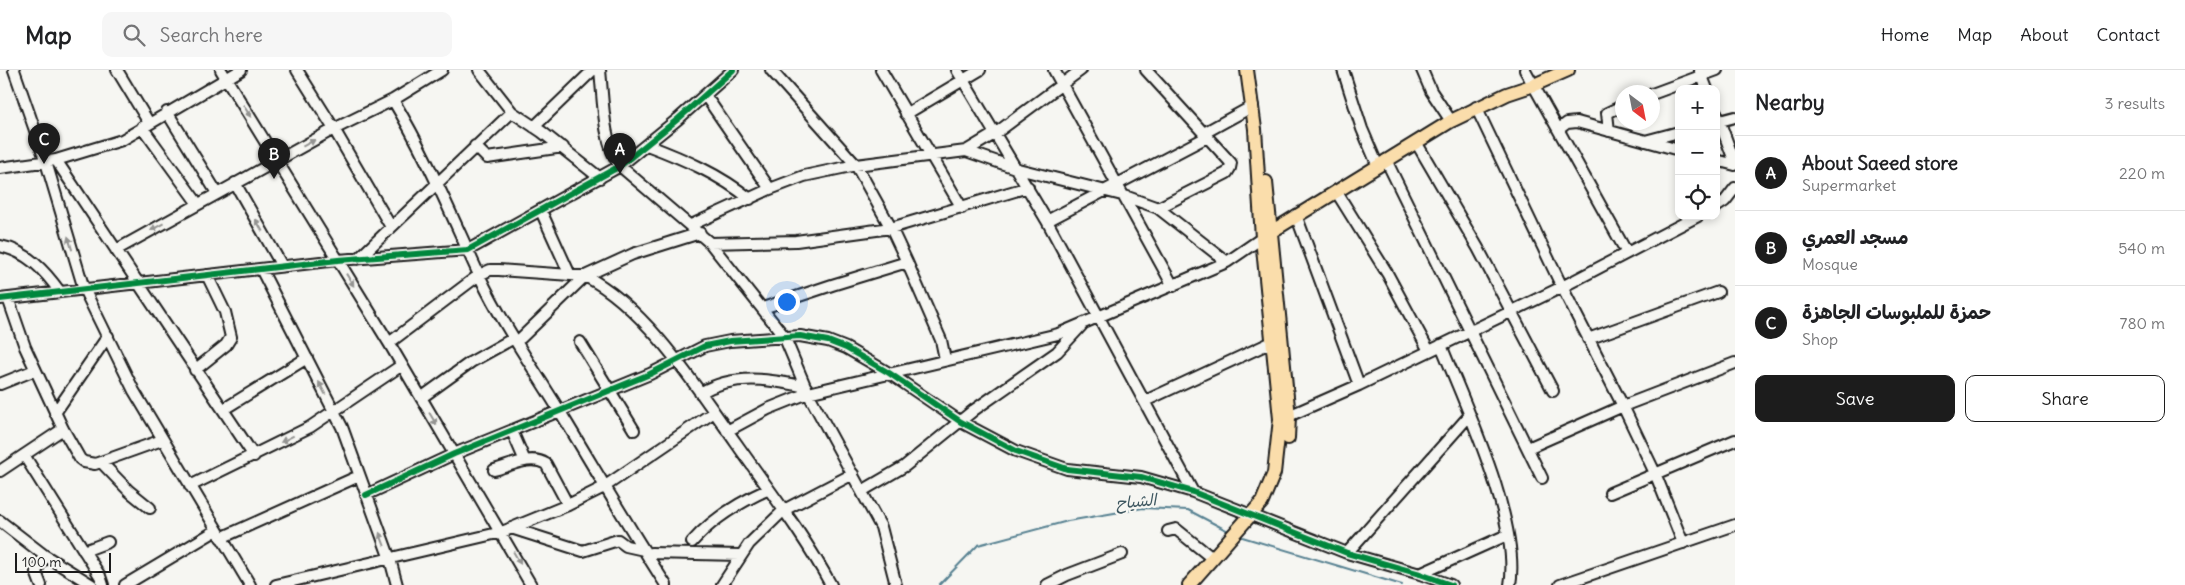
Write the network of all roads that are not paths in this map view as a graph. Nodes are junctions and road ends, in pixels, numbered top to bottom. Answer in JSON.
{"nodes":[{"id":1,"x":14,"y":70,"type":"edge"},
{"id":2,"x":117,"y":70,"type":"edge"},
{"id":3,"x":241,"y":70,"type":"edge"},
{"id":4,"x":297,"y":70,"type":"edge"},
{"id":5,"x":442,"y":70,"type":"edge"},
{"id":6,"x":479,"y":70,"type":"edge"},
{"id":7,"x":593,"y":70,"type":"edge"},
{"id":8,"x":600,"y":70,"type":"edge"},
{"id":9,"x":733,"y":70,"type":"edge"},
{"id":10,"x":771,"y":70,"type":"edge"},
{"id":11,"x":881,"y":70,"type":"edge"},
{"id":12,"x":957,"y":70,"type":"edge"},
{"id":13,"x":980,"y":70,"type":"edge"},
{"id":14,"x":1054,"y":70,"type":"edge"},
{"id":15,"x":1081,"y":70,"type":"edge"},
{"id":16,"x":1146,"y":70,"type":"edge"},
{"id":17,"x":1247,"y":70,"type":"edge"},
{"id":18,"x":1255,"y":70,"type":"edge"},
{"id":19,"x":1343,"y":70,"type":"edge"},
{"id":20,"x":1422,"y":70,"type":"edge"},
{"id":21,"x":1551,"y":70,"type":"edge"},
{"id":22,"x":1568,"y":70,"type":"edge"},
{"id":23,"x":1717,"y":70,"type":"edge"},
{"id":24,"x":1701,"y":73,"type":"edge"},
{"id":25,"x":223,"y":74,"type":"edge"},
{"id":26,"x":426,"y":74,"type":"edge"},
{"id":27,"x":1530,"y":78,"type":"edge"},
{"id":28,"x":963,"y":80,"type":"junction"},
{"id":29,"x":1062,"y":84,"type":"junction"},
{"id":30,"x":1706,"y":85,"type":"edge"},
{"id":31,"x":1660,"y":91,"type":"edge"},
{"id":32,"x":705,"y":95,"type":"junction"},
{"id":33,"x":392,"y":100,"type":"junction"},
{"id":34,"x":1253,"y":106,"type":"junction"},
{"id":35,"x":1476,"y":107,"type":"junction"},
{"id":36,"x":1615,"y":109,"type":"edge"},
{"id":37,"x":167,"y":112,"type":"junction"},
{"id":38,"x":512,"y":112,"type":"junction"},
{"id":39,"x":906,"y":114,"type":"junction"},
{"id":40,"x":1735,"y":117,"type":"edge"},
{"id":41,"x":1720,"y":119,"type":"edge"},
{"id":42,"x":1450,"y":121,"type":"junction"},
{"id":43,"x":146,"y":125,"type":"junction"},
{"id":44,"x":1720,"y":126,"type":"edge"},
{"id":45,"x":534,"y":127,"type":"junction"},
{"id":46,"x":334,"y":129,"type":"junction"},
{"id":47,"x":1559,"y":129,"type":"junction"},
{"id":48,"x":1609,"y":131,"type":"junction"},
{"id":49,"x":996,"y":132,"type":"junction"},
{"id":50,"x":1675,"y":133,"type":"edge"},
{"id":51,"x":1206,"y":135,"type":"junction"},
{"id":52,"x":1644,"y":141,"type":"junction"},
{"id":53,"x":1416,"y":142,"type":"junction"},
{"id":54,"x":647,"y":145,"type":"junction"},
{"id":55,"x":476,"y":146,"type":"junction"},
{"id":56,"x":562,"y":147,"type":"junction"},
{"id":57,"x":1675,"y":149,"type":"edge"},
{"id":58,"x":966,"y":151,"type":"junction"},
{"id":59,"x":932,"y":156,"type":"junction"},
{"id":60,"x":277,"y":160,"type":"junction"},
{"id":61,"x":51,"y":161,"type":"junction"},
{"id":62,"x":1720,"y":161,"type":"edge"},
{"id":63,"x":1382,"y":162,"type":"junction"},
{"id":64,"x":1735,"y":164,"type":"edge"},
{"id":65,"x":856,"y":165,"type":"junction"},
{"id":66,"x":620,"y":166,"type":"junction"},
{"id":67,"x":0,"y":168,"type":"edge"},
{"id":68,"x":1018,"y":168,"type":"junction"},
{"id":69,"x":600,"y":178,"type":"junction"},
{"id":70,"x":235,"y":183,"type":"junction"},
{"id":71,"x":436,"y":183,"type":"junction"},
{"id":72,"x":1117,"y":184,"type":"junction"},
{"id":73,"x":1028,"y":187,"type":"junction"},
{"id":74,"x":1735,"y":188,"type":"edge"},
{"id":75,"x":770,"y":189,"type":"junction"},
{"id":76,"x":1106,"y":190,"type":"junction"},
{"id":77,"x":1336,"y":191,"type":"junction"},
{"id":78,"x":217,"y":193,"type":"junction"},
{"id":79,"x":1122,"y":195,"type":"junction"},
{"id":80,"x":750,"y":199,"type":"junction"},
{"id":81,"x":198,"y":204,"type":"junction"},
{"id":82,"x":1720,"y":204,"type":"edge"},
{"id":83,"x":962,"y":208,"type":"junction"},
{"id":84,"x":1158,"y":208,"type":"junction"},
{"id":85,"x":1269,"y":209,"type":"junction"},
{"id":86,"x":541,"y":211,"type":"junction"},
{"id":87,"x":1293,"y":217,"type":"junction"},
{"id":88,"x":1690,"y":220,"type":"edge"},
{"id":89,"x":1047,"y":221,"type":"junction"},
{"id":90,"x":690,"y":225,"type":"junction"},
{"id":91,"x":391,"y":227,"type":"junction"},
{"id":92,"x":891,"y":228,"type":"junction"},
{"id":93,"x":700,"y":233,"type":"junction"},
{"id":94,"x":1266,"y":235,"type":"junction"},
{"id":95,"x":710,"y":243,"type":"junction"},
{"id":96,"x":0,"y":246,"type":"edge"},
{"id":97,"x":116,"y":250,"type":"junction"},
{"id":98,"x":468,"y":250,"type":"junction"},
{"id":99,"x":1626,"y":253,"type":"junction"},
{"id":100,"x":358,"y":259,"type":"junction"},
{"id":101,"x":338,"y":260,"type":"junction"},
{"id":102,"x":908,"y":262,"type":"junction"},
{"id":103,"x":1227,"y":262,"type":"junction"},
{"id":104,"x":282,"y":266,"type":"junction"},
{"id":105,"x":261,"y":269,"type":"junction"},
{"id":106,"x":479,"y":272,"type":"junction"},
{"id":107,"x":207,"y":275,"type":"junction"},
{"id":108,"x":570,"y":275,"type":"junction"},
{"id":109,"x":585,"y":276,"type":"junction"},
{"id":110,"x":138,"y":284,"type":"junction"},
{"id":111,"x":1173,"y":286,"type":"junction"},
{"id":112,"x":1562,"y":287,"type":"junction"},
{"id":113,"x":84,"y":289,"type":"junction"},
{"id":114,"x":60,"y":292,"type":"junction"},
{"id":115,"x":1718,"y":292,"type":"dead end"},
{"id":116,"x":3,"y":297,"type":"edge"},
{"id":117,"x":763,"y":308,"type":"junction"},
{"id":118,"x":1510,"y":311,"type":"junction"},
{"id":119,"x":1098,"y":316,"type":"junction"},
{"id":120,"x":1082,"y":324,"type":"junction"},
{"id":121,"x":1471,"y":331,"type":"junction"},
{"id":122,"x":108,"y":336,"type":"junction"},
{"id":123,"x":784,"y":336,"type":"junction"},
{"id":124,"x":517,"y":338,"type":"junction"},
{"id":125,"x":1588,"y":339,"type":"junction"},
{"id":126,"x":580,"y":342,"type":"dead end"},
{"id":127,"x":1272,"y":342,"type":"junction"},
{"id":128,"x":389,"y":343,"type":"junction"},
{"id":129,"x":1441,"y":345,"type":"junction"},
{"id":130,"x":1429,"y":351,"type":"junction"},
{"id":131,"x":307,"y":358,"type":"junction"},
{"id":132,"x":945,"y":359,"type":"junction"},
{"id":133,"x":677,"y":361,"type":"junction"},
{"id":134,"x":1735,"y":363,"type":"edge"},
{"id":135,"x":402,"y":365,"type":"junction"},
{"id":136,"x":35,"y":370,"type":"junction"},
{"id":137,"x":195,"y":370,"type":"junction"},
{"id":138,"x":889,"y":373,"type":"junction"},
{"id":139,"x":0,"y":384,"type":"edge"},
{"id":140,"x":1359,"y":385,"type":"junction"},
{"id":141,"x":807,"y":390,"type":"junction"},
{"id":142,"x":609,"y":391,"type":"junction"},
{"id":143,"x":1553,"y":391,"type":"dead end"},
{"id":144,"x":700,"y":393,"type":"junction"},
{"id":145,"x":421,"y":398,"type":"junction"},
{"id":146,"x":1145,"y":401,"type":"junction"},
{"id":147,"x":1623,"y":406,"type":"junction"},
{"id":148,"x":224,"y":409,"type":"junction"},
{"id":149,"x":563,"y":410,"type":"junction"},
{"id":150,"x":334,"y":411,"type":"junction"},
{"id":151,"x":714,"y":412,"type":"junction"},
{"id":152,"x":55,"y":413,"type":"junction"},
{"id":153,"x":1469,"y":416,"type":"junction"},
{"id":154,"x":1285,"y":418,"type":"junction"},
{"id":155,"x":961,"y":422,"type":"junction"},
{"id":156,"x":63,"y":429,"type":"junction"},
{"id":157,"x":634,"y":430,"type":"dead end"},
{"id":158,"x":512,"y":431,"type":"junction"},
{"id":159,"x":727,"y":431,"type":"junction"},
{"id":160,"x":162,"y":440,"type":"junction"},
{"id":161,"x":1735,"y":440,"type":"edge"},
{"id":162,"x":1528,"y":448,"type":"junction"},
{"id":163,"x":454,"y":454,"type":"junction"},
{"id":164,"x":24,"y":455,"type":"junction"},
{"id":165,"x":254,"y":456,"type":"junction"},
{"id":166,"x":525,"y":461,"type":"junction"},
{"id":167,"x":100,"y":462,"type":"junction"},
{"id":168,"x":494,"y":470,"type":"dead end"},
{"id":169,"x":0,"y":471,"type":"edge"},
{"id":170,"x":1654,"y":472,"type":"junction"},
{"id":171,"x":853,"y":474,"type":"junction"},
{"id":172,"x":359,"y":476,"type":"junction"},
{"id":173,"x":1542,"y":478,"type":"dead end"},
{"id":174,"x":607,"y":485,"type":"junction"},
{"id":175,"x":190,"y":486,"type":"junction"},
{"id":176,"x":768,"y":489,"type":"junction"},
{"id":177,"x":862,"y":491,"type":"junction"},
{"id":178,"x":1193,"y":492,"type":"junction"},
{"id":179,"x":1610,"y":493,"type":"dead end"},
{"id":180,"x":366,"y":495,"type":"junction"},
{"id":181,"x":568,"y":505,"type":"junction"},
{"id":182,"x":150,"y":508,"type":"dead end"},
{"id":183,"x":784,"y":510,"type":"junction"},
{"id":184,"x":1250,"y":520,"type":"junction"},
{"id":185,"x":0,"y":521,"type":"edge"},
{"id":186,"x":1735,"y":525,"type":"edge"},
{"id":187,"x":506,"y":530,"type":"junction"},
{"id":188,"x":1168,"y":531,"type":"dead end"},
{"id":189,"x":219,"y":534,"type":"junction"},
{"id":190,"x":1507,"y":535,"type":"junction"},
{"id":191,"x":1232,"y":540,"type":"junction"},
{"id":192,"x":108,"y":542,"type":"dead end"},
{"id":193,"x":692,"y":542,"type":"dead end"},
{"id":194,"x":1683,"y":543,"type":"junction"},
{"id":195,"x":84,"y":551,"type":"junction"},
{"id":196,"x":647,"y":551,"type":"junction"},
{"id":197,"x":1347,"y":553,"type":"junction"},
{"id":198,"x":1122,"y":554,"type":"dead end"},
{"id":199,"x":44,"y":555,"type":"junction"},
{"id":200,"x":740,"y":555,"type":"junction"},
{"id":201,"x":1212,"y":558,"type":"junction"},
{"id":202,"x":390,"y":559,"type":"junction"},
{"id":203,"x":1420,"y":574,"type":"junction"},
{"id":204,"x":41,"y":585,"type":"edge"},
{"id":205,"x":92,"y":585,"type":"edge"},
{"id":206,"x":103,"y":585,"type":"edge"},
{"id":207,"x":125,"y":585,"type":"edge"},
{"id":208,"x":250,"y":585,"type":"edge"},
{"id":209,"x":276,"y":585,"type":"edge"},
{"id":210,"x":397,"y":585,"type":"edge"},
{"id":211,"x":531,"y":585,"type":"edge"},
{"id":212,"x":666,"y":585,"type":"edge"},
{"id":213,"x":672,"y":585,"type":"edge"},
{"id":214,"x":722,"y":585,"type":"edge"},
{"id":215,"x":831,"y":585,"type":"edge"},
{"id":216,"x":896,"y":585,"type":"edge"},
{"id":217,"x":1047,"y":585,"type":"edge"},
{"id":218,"x":1189,"y":585,"type":"edge"},
{"id":219,"x":1199,"y":585,"type":"edge"},
{"id":220,"x":1451,"y":585,"type":"edge"},
{"id":221,"x":1510,"y":585,"type":"edge"},
{"id":222,"x":1560,"y":585,"type":"edge"}],
"edges":[{"from":1,"to":61,"type":"street"},
{"from":2,"to":43,"type":"street"},
{"from":3,"to":25,"type":"street"},
{"from":4,"to":46,"type":"street"},
{"from":5,"to":26,"type":"street"},
{"from":6,"to":38,"type":"street"},
{"from":7,"to":45,"type":"street"},
{"from":8,"to":66,"type":"street"},
{"from":9,"to":32,"type":"street"},
{"from":10,"to":65,"type":"street"},
{"from":11,"to":39,"type":"street"},
{"from":12,"to":28,"type":"street"},
{"from":13,"to":28,"type":"street"},
{"from":14,"to":29,"type":"street"},
{"from":15,"to":29,"type":"street"},
{"from":16,"to":51,"type":"street"},
{"from":17,"to":34,"type":"main road"},
{"from":18,"to":85,"type":"main road"},
{"from":19,"to":63,"type":"street"},
{"from":20,"to":42,"type":"street"},
{"from":21,"to":27,"type":"main road"},
{"from":22,"to":27,"type":"main road"},
{"from":23,"to":24,"type":"street"},
{"from":24,"to":30,"type":"street"},
{"from":24,"to":31,"type":"street"},
{"from":25,"to":37,"type":"street"},
{"from":25,"to":60,"type":"street","one_way":true},
{"from":26,"to":33,"type":"street"},
{"from":27,"to":35,"type":"main road"},
{"from":27,"to":47,"type":"street"},
{"from":28,"to":39,"type":"street"},
{"from":28,"to":49,"type":"street"},
{"from":29,"to":49,"type":"street"},
{"from":29,"to":72,"type":"street"},
{"from":32,"to":54,"type":"street"},
{"from":32,"to":75,"type":"street"},
{"from":33,"to":46,"type":"street"},
{"from":33,"to":71,"type":"street"},
{"from":34,"to":51,"type":"street"},
{"from":34,"to":94,"type":"main road"},
{"from":35,"to":42,"type":"main road"},
{"from":35,"to":112,"type":"street"},
{"from":36,"to":48,"type":"street"},
{"from":37,"to":43,"type":"street"},
{"from":37,"to":78,"type":"street"},
{"from":38,"to":45,"type":"street"},
{"from":38,"to":55,"type":"street"},
{"from":39,"to":59,"type":"street"},
{"from":40,"to":41,"type":"street"},
{"from":42,"to":53,"type":"main road"},
{"from":43,"to":61,"type":"street"},
{"from":43,"to":81,"type":"street"},
{"from":44,"to":64,"type":"street"},
{"from":45,"to":56,"type":"street"},
{"from":60,"to":46,"type":"street","one_way":true},
{"from":46,"to":91,"type":"street"},
{"from":47,"to":48,"type":"street"},
{"from":47,"to":99,"type":"street"},
{"from":48,"to":52,"type":"street"},
{"from":49,"to":58,"type":"street"},
{"from":49,"to":68,"type":"street"},
{"from":50,"to":52,"type":"street"},
{"from":51,"to":72,"type":"street"},
{"from":51,"to":84,"type":"street"},
{"from":52,"to":57,"type":"street"},
{"from":53,"to":63,"type":"main road"},
{"from":53,"to":118,"type":"street"},
{"from":54,"to":66,"type":"street"},
{"from":54,"to":80,"type":"street"},
{"from":55,"to":56,"type":"street"},
{"from":55,"to":71,"type":"street"},
{"from":56,"to":69,"type":"street"},
{"from":58,"to":59,"type":"street"},
{"from":58,"to":68,"type":"street"},
{"from":59,"to":65,"type":"street"},
{"from":59,"to":83,"type":"street"},
{"from":60,"to":70,"type":"street"},
{"from":60,"to":101,"type":"street"},
{"from":61,"to":67,"type":"street"},
{"from":61,"to":97,"type":"street"},
{"from":113,"to":61,"type":"street","one_way":true},
{"from":62,"to":64,"type":"street"},
{"from":63,"to":77,"type":"main road"},
{"from":63,"to":121,"type":"street"},
{"from":65,"to":75,"type":"street"},
{"from":65,"to":92,"type":"street"},
{"from":66,"to":69,"type":"street"},
{"from":66,"to":90,"type":"street"},
{"from":68,"to":73,"type":"street"},
{"from":68,"to":76,"type":"street"},
{"from":69,"to":86,"type":"street"},
{"from":70,"to":78,"type":"street"},
{"from":104,"to":70,"type":"street","one_way":true},
{"from":71,"to":91,"type":"street"},
{"from":71,"to":98,"type":"street"},
{"from":72,"to":76,"type":"street"},
{"from":72,"to":79,"type":"street"},
{"from":73,"to":83,"type":"street"},
{"from":73,"to":89,"type":"street"},
{"from":74,"to":82,"type":"street"},
{"from":75,"to":80,"type":"street"},
{"from":76,"to":79,"type":"street"},
{"from":76,"to":89,"type":"street"},
{"from":77,"to":87,"type":"main road"},
{"from":77,"to":130,"type":"street"},
{"from":78,"to":81,"type":"street"},
{"from":79,"to":84,"type":"street"},
{"from":79,"to":111,"type":"street"},
{"from":80,"to":90,"type":"street"},
{"from":81,"to":97,"type":"street","one_way":true},
{"from":83,"to":92,"type":"street"},
{"from":84,"to":103,"type":"street"},
{"from":85,"to":87,"type":"main road"},
{"from":85,"to":94,"type":"main road"},
{"from":86,"to":98,"type":"street"},
{"from":86,"to":108,"type":"street"},
{"from":87,"to":94,"type":"main road"},
{"from":87,"to":140,"type":"street"},
{"from":88,"to":99,"type":"street"},
{"from":89,"to":119,"type":"street"},
{"from":90,"to":93,"type":"street"},
{"from":91,"to":100,"type":"street"},
{"from":92,"to":95,"type":"street"},
{"from":92,"to":102,"type":"street"},
{"from":93,"to":95,"type":"street"},
{"from":93,"to":109,"type":"street"},
{"from":94,"to":103,"type":"street"},
{"from":94,"to":127,"type":"main road"},
{"from":94,"to":154,"type":"main road"},
{"from":95,"to":117,"type":"street"},
{"from":96,"to":114,"type":"street"},
{"from":97,"to":110,"type":"street"},
{"from":98,"to":100,"type":"street"},
{"from":98,"to":106,"type":"street"},
{"from":99,"to":112,"type":"street"},
{"from":100,"to":101,"type":"street"},
{"from":101,"to":104,"type":"street"},
{"from":101,"to":128,"type":"street","one_way":true},
{"from":102,"to":117,"type":"street"},
{"from":102,"to":132,"type":"street"},
{"from":103,"to":111,"type":"street"},
{"from":104,"to":105,"type":"street"},
{"from":105,"to":107,"type":"street"},
{"from":105,"to":131,"type":"street"},
{"from":106,"to":108,"type":"street"},
{"from":106,"to":124,"type":"street"},
{"from":106,"to":128,"type":"street"},
{"from":107,"to":110,"type":"street"},
{"from":107,"to":137,"type":"street"},
{"from":108,"to":109,"type":"street"},
{"from":109,"to":124,"type":"street"},
{"from":109,"to":133,"type":"street"},
{"from":110,"to":113,"type":"street"},
{"from":110,"to":137,"type":"street"},
{"from":111,"to":119,"type":"street"},
{"from":112,"to":118,"type":"street"},
{"from":112,"to":125,"type":"street"},
{"from":113,"to":114,"type":"street"},
{"from":113,"to":122,"type":"street"},
{"from":114,"to":116,"type":"street"},
{"from":115,"to":125,"type":"street"},
{"from":116,"to":136,"type":"street"},
{"from":117,"to":123,"type":"street"},
{"from":118,"to":121,"type":"street"},
{"from":118,"to":143,"type":"street"},
{"from":119,"to":120,"type":"street"},
{"from":119,"to":146,"type":"street"},
{"from":120,"to":132,"type":"street"},
{"from":120,"to":155,"type":"street"},
{"from":121,"to":129,"type":"street"},
{"from":121,"to":162,"type":"street"},
{"from":122,"to":152,"type":"street"},
{"from":122,"to":160,"type":"street"},
{"from":123,"to":133,"type":"street"},
{"from":123,"to":138,"type":"street"},
{"from":123,"to":141,"type":"street"},
{"from":124,"to":145,"type":"street"},
{"from":124,"to":149,"type":"street"},
{"from":125,"to":147,"type":"street"},
{"from":126,"to":142,"type":"street"},
{"from":127,"to":146,"type":"street"},
{"from":127,"to":154,"type":"main road"},
{"from":128,"to":135,"type":"street"},
{"from":129,"to":130,"type":"street"},
{"from":129,"to":153,"type":"street"},
{"from":130,"to":140,"type":"street"},
{"from":131,"to":148,"type":"street"},
{"from":150,"to":131,"type":"street","one_way":true},
{"from":132,"to":138,"type":"street"},
{"from":133,"to":142,"type":"street"},
{"from":133,"to":144,"type":"street"},
{"from":134,"to":147,"type":"street"},
{"from":135,"to":145,"type":"street"},
{"from":135,"to":150,"type":"street"},
{"from":136,"to":139,"type":"street"},
{"from":136,"to":152,"type":"street"},
{"from":137,"to":148,"type":"street"},
{"from":138,"to":141,"type":"street"},
{"from":138,"to":155,"type":"street"},
{"from":140,"to":154,"type":"street"},
{"from":141,"to":144,"type":"street"},
{"from":141,"to":159,"type":"street"},
{"from":141,"to":171,"type":"street"},
{"from":142,"to":149,"type":"street"},
{"from":142,"to":157,"type":"street"},
{"from":144,"to":151,"type":"street"},
{"from":145,"to":163,"type":"street","one_way":true},
{"from":146,"to":178,"type":"street"},
{"from":147,"to":162,"type":"street"},
{"from":147,"to":170,"type":"street"},
{"from":148,"to":165,"type":"street"},
{"from":149,"to":158,"type":"street"},
{"from":149,"to":174,"type":"street"},
{"from":150,"to":165,"type":"street","one_way":true},
{"from":150,"to":172,"type":"street"},
{"from":151,"to":159,"type":"street"},
{"from":151,"to":174,"type":"street"},
{"from":152,"to":156,"type":"street"},
{"from":153,"to":190,"type":"street"},
{"from":153,"to":197,"type":"street"},
{"from":154,"to":184,"type":"main road"},
{"from":155,"to":177,"type":"street"},
{"from":155,"to":178,"type":"street"},
{"from":156,"to":164,"type":"street"},
{"from":156,"to":167,"type":"street"},
{"from":158,"to":163,"type":"street"},
{"from":158,"to":166,"type":"street"},
{"from":159,"to":176,"type":"street"},
{"from":160,"to":167,"type":"street"},
{"from":160,"to":175,"type":"street"},
{"from":161,"to":170,"type":"street"},
{"from":162,"to":173,"type":"street"},
{"from":163,"to":180,"type":"street"},
{"from":163,"to":187,"type":"street"},
{"from":164,"to":169,"type":"street"},
{"from":164,"to":195,"type":"street"},
{"from":165,"to":175,"type":"street"},
{"from":166,"to":168,"type":"street"},
{"from":166,"to":181,"type":"street"},
{"from":167,"to":182,"type":"street"},
{"from":170,"to":179,"type":"street"},
{"from":170,"to":194,"type":"street"},
{"from":171,"to":177,"type":"street"},
{"from":171,"to":183,"type":"street"},
{"from":172,"to":180,"type":"street"},
{"from":172,"to":189,"type":"street"},
{"from":174,"to":181,"type":"street"},
{"from":174,"to":196,"type":"street"},
{"from":175,"to":189,"type":"street"},
{"from":176,"to":183,"type":"street"},
{"from":176,"to":193,"type":"street"},
{"from":177,"to":216,"type":"street"},
{"from":178,"to":184,"type":"street"},
{"from":202,"to":180,"type":"street","one_way":true},
{"from":181,"to":187,"type":"street"},
{"from":183,"to":200,"type":"street"},
{"from":183,"to":215,"type":"street"},
{"from":184,"to":191,"type":"main road"},
{"from":184,"to":197,"type":"street"},
{"from":185,"to":199,"type":"street"},
{"from":186,"to":194,"type":"street"},
{"from":187,"to":196,"type":"street"},
{"from":187,"to":202,"type":"street"},
{"from":187,"to":211,"type":"street","one_way":true},
{"from":188,"to":201,"type":"street"},
{"from":189,"to":207,"type":"street"},
{"from":189,"to":208,"type":"street"},
{"from":190,"to":203,"type":"street"},
{"from":190,"to":221,"type":"street"},
{"from":191,"to":201,"type":"main road"},
{"from":191,"to":219,"type":"main road"},
{"from":192,"to":195,"type":"street"},
{"from":194,"to":222,"type":"street"},
{"from":195,"to":206,"type":"street"},
{"from":196,"to":200,"type":"street"},
{"from":196,"to":212,"type":"street"},
{"from":196,"to":213,"type":"street"},
{"from":197,"to":203,"type":"street"},
{"from":198,"to":217,"type":"street"},
{"from":199,"to":204,"type":"street"},
{"from":199,"to":205,"type":"street"},
{"from":200,"to":214,"type":"street"},
{"from":201,"to":218,"type":"main road"},
{"from":202,"to":209,"type":"street"},
{"from":202,"to":210,"type":"street"},
{"from":203,"to":220,"type":"street"}]}
